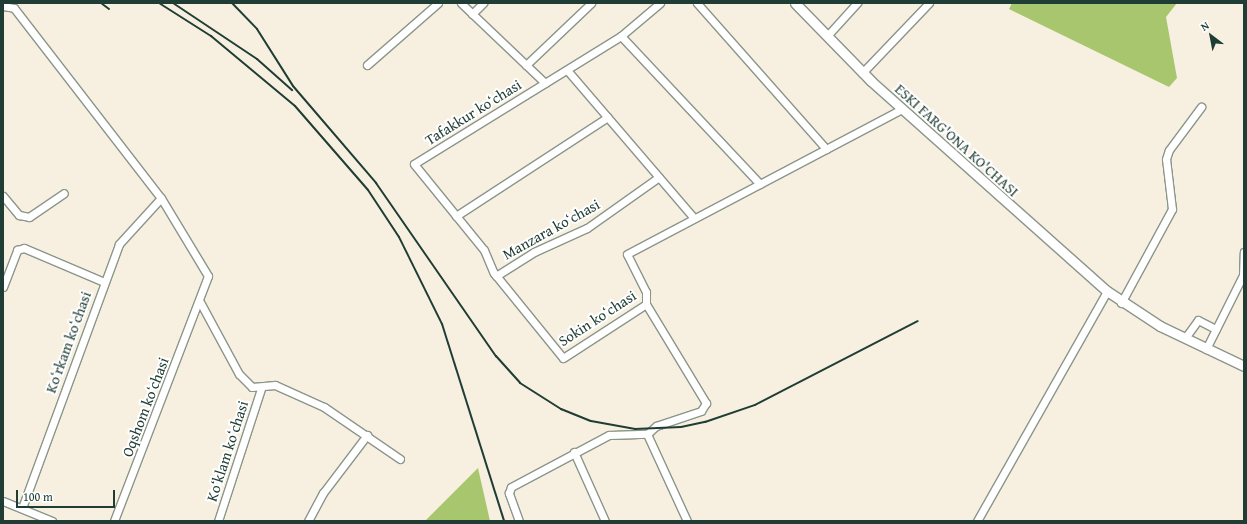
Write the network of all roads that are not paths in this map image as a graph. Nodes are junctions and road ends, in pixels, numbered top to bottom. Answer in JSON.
{"nodes":[{"id":1,"x":438,"y":3,"type":"edge"},
{"id":2,"x":460,"y":3,"type":"edge"},
{"id":3,"x":483,"y":3,"type":"edge"},
{"id":4,"x":591,"y":3,"type":"edge"},
{"id":5,"x":660,"y":3,"type":"edge"},
{"id":6,"x":697,"y":3,"type":"edge"},
{"id":7,"x":795,"y":3,"type":"edge"},
{"id":8,"x":857,"y":3,"type":"edge"},
{"id":9,"x":928,"y":3,"type":"edge"},
{"id":10,"x":3,"y":6,"type":"edge"},
{"id":11,"x":472,"y":14,"type":"junction"},
{"id":12,"x":621,"y":36,"type":"junction"},
{"id":13,"x":827,"y":36,"type":"junction"},
{"id":14,"x":367,"y":65,"type":"dead end"},
{"id":15,"x":526,"y":65,"type":"junction"},
{"id":16,"x":567,"y":70,"type":"junction"},
{"id":17,"x":862,"y":73,"type":"junction"},
{"id":18,"x":545,"y":83,"type":"junction"},
{"id":19,"x":1201,"y":108,"type":"dead end"},
{"id":20,"x":902,"y":109,"type":"junction"},
{"id":21,"x":608,"y":117,"type":"junction"},
{"id":22,"x":826,"y":149,"type":"junction"},
{"id":23,"x":659,"y":177,"type":"junction"},
{"id":24,"x":760,"y":184,"type":"junction"},
{"id":25,"x":64,"y":193,"type":"dead end"},
{"id":26,"x":3,"y":196,"type":"edge"},
{"id":27,"x":161,"y":198,"type":"junction"},
{"id":28,"x":456,"y":216,"type":"junction"},
{"id":29,"x":694,"y":218,"type":"junction"},
{"id":30,"x":1244,"y":252,"type":"edge"},
{"id":31,"x":496,"y":276,"type":"junction"},
{"id":32,"x":104,"y":282,"type":"junction"},
{"id":33,"x":3,"y":286,"type":"edge"},
{"id":34,"x":1107,"y":292,"type":"junction"},
{"id":35,"x":200,"y":302,"type":"junction"},
{"id":36,"x":1121,"y":302,"type":"junction"},
{"id":37,"x":646,"y":304,"type":"junction"},
{"id":38,"x":1216,"y":329,"type":"junction"},
{"id":39,"x":1185,"y":338,"type":"junction"},
{"id":40,"x":1206,"y":349,"type":"junction"},
{"id":41,"x":1244,"y":366,"type":"edge"},
{"id":42,"x":261,"y":389,"type":"junction"},
{"id":43,"x":647,"y":434,"type":"junction"},
{"id":44,"x":367,"y":436,"type":"junction"},
{"id":45,"x":574,"y":452,"type":"junction"},
{"id":46,"x":400,"y":459,"type":"dead end"},
{"id":47,"x":3,"y":501,"type":"edge"},
{"id":48,"x":22,"y":508,"type":"junction"},
{"id":49,"x":52,"y":521,"type":"edge"},
{"id":50,"x":114,"y":521,"type":"edge"},
{"id":51,"x":218,"y":521,"type":"edge"},
{"id":52,"x":308,"y":521,"type":"edge"},
{"id":53,"x":519,"y":521,"type":"edge"},
{"id":54,"x":605,"y":521,"type":"edge"},
{"id":55,"x":687,"y":521,"type":"edge"},
{"id":56,"x":977,"y":521,"type":"edge"}],
"edges":[{"from":1,"to":14,"type":"street"},
{"from":2,"to":11,"type":"street"},
{"from":3,"to":11,"type":"street"},
{"from":4,"to":15,"type":"street"},
{"from":5,"to":12,"type":"street","name":"Tafakkur koʻchasi"},
{"from":6,"to":22,"type":"street"},
{"from":7,"to":13,"type":"main road","name":"ESKI FARG'ONA KO'CHASI"},
{"from":8,"to":13,"type":"street"},
{"from":9,"to":17,"type":"street"},
{"from":10,"to":27,"type":"street","name":"Oqshom koʻchasi"},
{"from":11,"to":15,"type":"street"},
{"from":12,"to":16,"type":"street","name":"Tafakkur koʻchasi"},
{"from":12,"to":24,"type":"street"},
{"from":13,"to":17,"type":"main road","name":"ESKI FARG'ONA KO'CHASI"},
{"from":15,"to":18,"type":"street"},
{"from":16,"to":18,"type":"street","name":"Tafakkur koʻchasi"},
{"from":16,"to":21,"type":"street"},
{"from":17,"to":20,"type":"main road","name":"ESKI FARG'ONA KO'CHASI"},
{"from":18,"to":28,"type":"street","name":"Tafakkur koʻchasi"},
{"from":19,"to":36,"type":"street"},
{"from":20,"to":22,"type":"street","name":"Sokin koʻchasi"},
{"from":20,"to":34,"type":"main road","name":"ESKI FARG'ONA KO'CHASI"},
{"from":21,"to":23,"type":"street"},
{"from":21,"to":28,"type":"street"},
{"from":22,"to":24,"type":"street","name":"Sokin koʻchasi"},
{"from":23,"to":29,"type":"street"},
{"from":23,"to":31,"type":"street","name":"Manzara koʻchasi"},
{"from":24,"to":29,"type":"street","name":"Sokin koʻchasi"},
{"from":25,"to":26,"type":"street"},
{"from":27,"to":32,"type":"street","name":"Koʻrkam koʻchasi"},
{"from":27,"to":35,"type":"street","name":"Oqshom koʻchasi"},
{"from":28,"to":31,"type":"street","name":"Tafakkur koʻchasi"},
{"from":29,"to":37,"type":"street","name":"Sokin koʻchasi"},
{"from":30,"to":38,"type":"street"},
{"from":31,"to":37,"type":"street","name":"Sokin koʻchasi"},
{"from":32,"to":33,"type":"street"},
{"from":32,"to":48,"type":"street","name":"Koʻrkam koʻchasi"},
{"from":34,"to":36,"type":"main road","name":"ESKI FARG'ONA KO'CHASI"},
{"from":34,"to":56,"type":"street"},
{"from":35,"to":42,"type":"street"},
{"from":35,"to":50,"type":"street","name":"Oqshom koʻchasi"},
{"from":36,"to":39,"type":"main road","name":"ESKI FARG'ONA KO'CHASI"},
{"from":37,"to":43,"type":"street"},
{"from":38,"to":39,"type":"street"},
{"from":38,"to":40,"type":"street"},
{"from":39,"to":40,"type":"main road","name":"ESKI FARG'ONA KO'CHASI"},
{"from":40,"to":41,"type":"main road","name":"ESKI FARG'ONA KO'CHASI"},
{"from":42,"to":44,"type":"street"},
{"from":42,"to":51,"type":"street","name":"Koʻklam koʻchasi"},
{"from":43,"to":45,"type":"street"},
{"from":43,"to":55,"type":"street"},
{"from":44,"to":46,"type":"street"},
{"from":44,"to":52,"type":"street"},
{"from":45,"to":53,"type":"street"},
{"from":45,"to":54,"type":"street"},
{"from":47,"to":48,"type":"street"},
{"from":48,"to":49,"type":"street"}]}
